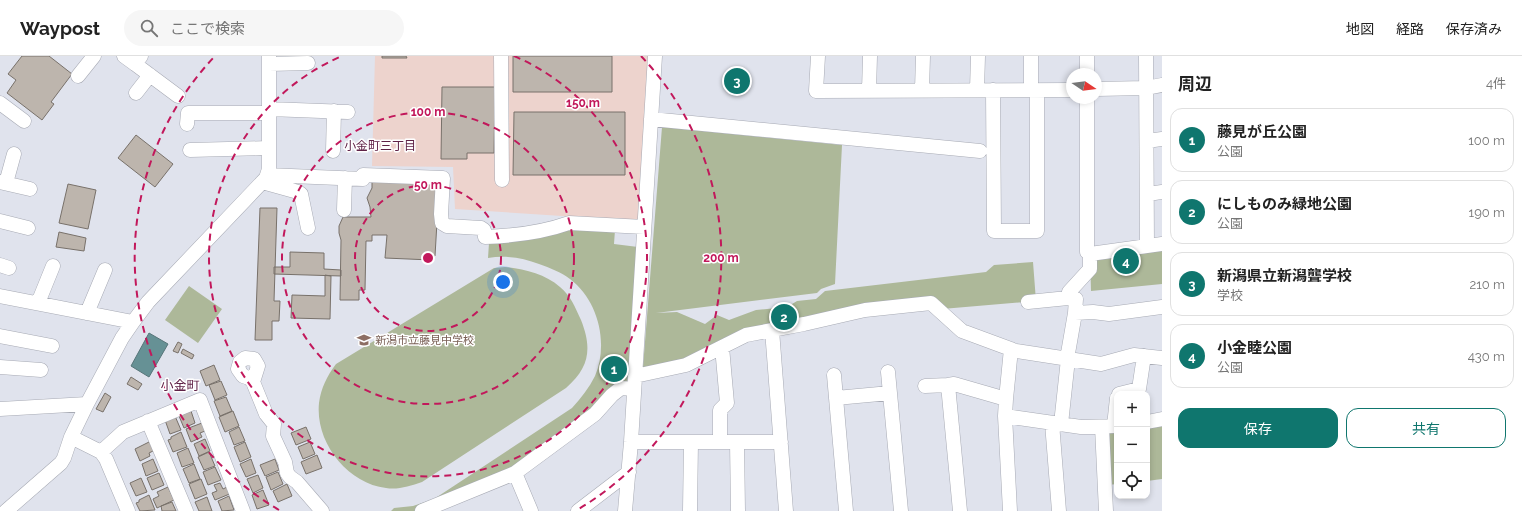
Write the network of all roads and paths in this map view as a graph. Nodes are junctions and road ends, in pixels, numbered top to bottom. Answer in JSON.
{"nodes":[{"id":1,"x":94,"y":56,"type":"edge"},
{"id":2,"x":501,"y":56,"type":"edge"},
{"id":3,"x":655,"y":56,"type":"edge"},
{"id":4,"x":818,"y":56,"type":"edge"},
{"id":5,"x":870,"y":56,"type":"edge"},
{"id":6,"x":923,"y":56,"type":"edge"},
{"id":7,"x":978,"y":56,"type":"edge"},
{"id":8,"x":1031,"y":56,"type":"edge"},
{"id":9,"x":1087,"y":56,"type":"edge"},
{"id":10,"x":1146,"y":56,"type":"edge"},
{"id":11,"x":133,"y":59,"type":"edge"},
{"id":12,"x":269,"y":60,"type":"edge"},
{"id":13,"x":308,"y":63,"type":"dead end"},
{"id":14,"x":1087,"y":68,"type":"edge"},
{"id":15,"x":150,"y":75,"type":"junction"},
{"id":16,"x":78,"y":76,"type":"dead end"},
{"id":17,"x":1162,"y":85,"type":"edge"},
{"id":18,"x":1146,"y":88,"type":"junction"},
{"id":19,"x":1102,"y":89,"type":"edge"},
{"id":20,"x":922,"y":90,"type":"junction"},
{"id":21,"x":977,"y":90,"type":"junction"},
{"id":22,"x":993,"y":90,"type":"junction"},
{"id":23,"x":1034,"y":90,"type":"junction"},
{"id":24,"x":1066,"y":90,"type":"edge"},
{"id":25,"x":869,"y":91,"type":"junction"},
{"id":26,"x":136,"y":93,"type":"dead end"},
{"id":27,"x":178,"y":96,"type":"dead end"},
{"id":28,"x":0,"y":103,"type":"edge"},
{"id":29,"x":1087,"y":104,"type":"edge"},
{"id":30,"x":269,"y":111,"type":"junction"},
{"id":31,"x":334,"y":111,"type":"junction"},
{"id":32,"x":348,"y":112,"type":"dead end"},
{"id":33,"x":651,"y":119,"type":"junction"},
{"id":34,"x":24,"y":121,"type":"dead end"},
{"id":35,"x":187,"y":124,"type":"dead end"},
{"id":36,"x":1162,"y":139,"type":"edge"},
{"id":37,"x":1148,"y":141,"type":"junction"},
{"id":38,"x":269,"y":148,"type":"junction"},
{"id":39,"x":190,"y":150,"type":"dead end"},
{"id":40,"x":333,"y":151,"type":"dead end"},
{"id":41,"x":980,"y":151,"type":"dead end"},
{"id":42,"x":14,"y":154,"type":"dead end"},
{"id":43,"x":265,"y":178,"type":"junction"},
{"id":44,"x":345,"y":178,"type":"junction"},
{"id":45,"x":502,"y":180,"type":"dead end"},
{"id":46,"x":3,"y":183,"type":"edge"},
{"id":47,"x":30,"y":189,"type":"dead end"},
{"id":48,"x":1162,"y":192,"type":"edge"},
{"id":49,"x":1148,"y":194,"type":"junction"},
{"id":50,"x":344,"y":210,"type":"dead end"},
{"id":51,"x":0,"y":222,"type":"edge"},
{"id":52,"x":644,"y":227,"type":"junction"},
{"id":53,"x":28,"y":228,"type":"dead end"},
{"id":54,"x":308,"y":228,"type":"dead end"},
{"id":55,"x":1162,"y":244,"type":"edge"},
{"id":56,"x":1147,"y":246,"type":"junction"},
{"id":57,"x":1090,"y":254,"type":"junction"},
{"id":58,"x":53,"y":266,"type":"dead end"},
{"id":59,"x":105,"y":270,"type":"dead end"},
{"id":60,"x":0,"y":290,"type":"edge"},
{"id":61,"x":0,"y":296,"type":"edge"},
{"id":62,"x":1068,"y":298,"type":"junction"},
{"id":63,"x":1028,"y":302,"type":"dead end"},
{"id":64,"x":38,"y":303,"type":"junction"},
{"id":65,"x":1162,"y":307,"type":"edge"},
{"id":66,"x":87,"y":313,"type":"junction"},
{"id":67,"x":1075,"y":313,"type":"junction"},
{"id":68,"x":133,"y":322,"type":"junction"},
{"id":69,"x":772,"y":330,"type":"junction"},
{"id":70,"x":0,"y":336,"type":"edge"},
{"id":71,"x":52,"y":346,"type":"dead end"},
{"id":72,"x":722,"y":347,"type":"junction"},
{"id":73,"x":1011,"y":349,"type":"junction"},
{"id":74,"x":1144,"y":356,"type":"junction"},
{"id":75,"x":1162,"y":358,"type":"edge"},
{"id":76,"x":1067,"y":359,"type":"junction"},
{"id":77,"x":0,"y":367,"type":"edge"},
{"id":78,"x":41,"y":370,"type":"dead end"},
{"id":79,"x":888,"y":372,"type":"dead end"},
{"id":80,"x":834,"y":375,"type":"dead end"},
{"id":81,"x":253,"y":382,"type":"dead end"},
{"id":82,"x":635,"y":382,"type":"junction"},
{"id":83,"x":948,"y":385,"type":"junction"},
{"id":84,"x":924,"y":386,"type":"dead end"},
{"id":85,"x":1131,"y":391,"type":"edge"},
{"id":86,"x":890,"y":393,"type":"junction"},
{"id":87,"x":836,"y":398,"type":"junction"},
{"id":88,"x":1006,"y":399,"type":"junction"},
{"id":89,"x":87,"y":404,"type":"junction"},
{"id":90,"x":0,"y":409,"type":"edge"},
{"id":91,"x":1114,"y":412,"type":"edge"},
{"id":92,"x":1005,"y":416,"type":"junction"},
{"id":93,"x":1162,"y":419,"type":"edge"},
{"id":94,"x":148,"y":421,"type":"junction"},
{"id":95,"x":1150,"y":421,"type":"edge"},
{"id":96,"x":1056,"y":424,"type":"junction"},
{"id":97,"x":1111,"y":426,"type":"edge"},
{"id":98,"x":71,"y":437,"type":"junction"},
{"id":99,"x":631,"y":442,"type":"junction"},
{"id":100,"x":691,"y":442,"type":"junction"},
{"id":101,"x":720,"y":442,"type":"junction"},
{"id":102,"x":736,"y":442,"type":"junction"},
{"id":103,"x":781,"y":442,"type":"junction"},
{"id":104,"x":101,"y":452,"type":"junction"},
{"id":105,"x":515,"y":472,"type":"junction"},
{"id":106,"x":629,"y":472,"type":"junction"},
{"id":107,"x":13,"y":508,"type":"edge"},
{"id":108,"x":128,"y":511,"type":"edge"},
{"id":109,"x":186,"y":511,"type":"edge"},
{"id":110,"x":244,"y":511,"type":"edge"},
{"id":111,"x":322,"y":511,"type":"edge"},
{"id":112,"x":422,"y":511,"type":"edge"},
{"id":113,"x":531,"y":511,"type":"edge"},
{"id":114,"x":578,"y":511,"type":"edge"},
{"id":115,"x":626,"y":511,"type":"edge"},
{"id":116,"x":690,"y":511,"type":"edge"},
{"id":117,"x":738,"y":511,"type":"edge"},
{"id":118,"x":786,"y":511,"type":"edge"},
{"id":119,"x":846,"y":511,"type":"edge"},
{"id":120,"x":902,"y":511,"type":"edge"},
{"id":121,"x":960,"y":511,"type":"edge"},
{"id":122,"x":1010,"y":511,"type":"edge"},
{"id":123,"x":1059,"y":511,"type":"edge"},
{"id":124,"x":1106,"y":511,"type":"edge"}],
"edges":[{"from":1,"to":16,"type":"street"},
{"from":2,"to":45,"type":"street"},
{"from":3,"to":33,"type":"street"},
{"from":4,"to":25,"type":"street"},
{"from":5,"to":25,"type":"street"},
{"from":6,"to":20,"type":"street"},
{"from":7,"to":21,"type":"street"},
{"from":8,"to":23,"type":"street"},
{"from":9,"to":14,"type":"street"},
{"from":10,"to":18,"type":"street"},
{"from":11,"to":15,"type":"street"},
{"from":12,"to":13,"type":"street"},
{"from":12,"to":30,"type":"street"},
{"from":15,"to":26,"type":"street"},
{"from":15,"to":27,"type":"street"},
{"from":17,"to":18,"type":"street"},
{"from":18,"to":19,"type":"street"},
{"from":18,"to":37,"type":"street"},
{"from":20,"to":21,"type":"street"},
{"from":20,"to":25,"type":"street"},
{"from":21,"to":22,"type":"street"},
{"from":22,"to":23,"type":"street"},
{"from":22,"to":23,"type":"street"},
{"from":23,"to":24,"type":"street"},
{"from":28,"to":34,"type":"street"},
{"from":29,"to":57,"type":"street"},
{"from":30,"to":31,"type":"street"},
{"from":30,"to":35,"type":"street"},
{"from":30,"to":38,"type":"street"},
{"from":31,"to":32,"type":"street"},
{"from":31,"to":40,"type":"street"},
{"from":33,"to":41,"type":"street"},
{"from":33,"to":52,"type":"street"},
{"from":36,"to":37,"type":"street"},
{"from":37,"to":49,"type":"street"},
{"from":38,"to":39,"type":"street"},
{"from":38,"to":43,"type":"street"},
{"from":42,"to":46,"type":"street"},
{"from":43,"to":44,"type":"street"},
{"from":43,"to":54,"type":"street"},
{"from":43,"to":68,"type":"street"},
{"from":44,"to":50,"type":"street"},
{"from":44,"to":52,"type":"street"},
{"from":46,"to":47,"type":"street"},
{"from":48,"to":49,"type":"street"},
{"from":49,"to":56,"type":"street"},
{"from":51,"to":53,"type":"street"},
{"from":52,"to":82,"type":"street"},
{"from":55,"to":56,"type":"street"},
{"from":56,"to":57,"type":"street"},
{"from":57,"to":62,"type":"street"},
{"from":58,"to":64,"type":"street"},
{"from":59,"to":66,"type":"street"},
{"from":60,"to":61,"type":"street"},
{"from":61,"to":64,"type":"street"},
{"from":62,"to":63,"type":"street"},
{"from":62,"to":67,"type":"street"},
{"from":64,"to":66,"type":"street"},
{"from":65,"to":67,"type":"street"},
{"from":66,"to":68,"type":"street"},
{"from":67,"to":76,"type":"street"},
{"from":68,"to":89,"type":"street"},
{"from":69,"to":72,"type":"street"},
{"from":69,"to":73,"type":"street"},
{"from":69,"to":103,"type":"street"},
{"from":70,"to":71,"type":"street"},
{"from":72,"to":82,"type":"street"},
{"from":72,"to":101,"type":"street"},
{"from":73,"to":76,"type":"street"},
{"from":73,"to":88,"type":"street"},
{"from":74,"to":75,"type":"street"},
{"from":74,"to":76,"type":"street"},
{"from":74,"to":85,"type":"street"},
{"from":76,"to":96,"type":"street"},
{"from":77,"to":78,"type":"street"},
{"from":79,"to":86,"type":"street"},
{"from":80,"to":87,"type":"street"},
{"from":81,"to":111,"type":"street"},
{"from":82,"to":99,"type":"street"},
{"from":82,"to":105,"type":"street"},
{"from":83,"to":84,"type":"street"},
{"from":83,"to":88,"type":"street"},
{"from":83,"to":121,"type":"street"},
{"from":86,"to":87,"type":"street"},
{"from":86,"to":120,"type":"street"},
{"from":87,"to":119,"type":"street"},
{"from":88,"to":92,"type":"street"},
{"from":89,"to":90,"type":"street"},
{"from":89,"to":98,"type":"street"},
{"from":91,"to":97,"type":"street"},
{"from":92,"to":96,"type":"street"},
{"from":92,"to":122,"type":"street"},
{"from":93,"to":95,"type":"street"},
{"from":94,"to":104,"type":"street"},
{"from":94,"to":109,"type":"street"},
{"from":94,"to":110,"type":"street"},
{"from":96,"to":97,"type":"street"},
{"from":96,"to":123,"type":"street"},
{"from":97,"to":124,"type":"street"},
{"from":98,"to":104,"type":"street"},
{"from":98,"to":107,"type":"street"},
{"from":99,"to":100,"type":"street"},
{"from":99,"to":106,"type":"street"},
{"from":100,"to":101,"type":"street"},
{"from":100,"to":116,"type":"street"},
{"from":101,"to":102,"type":"street"},
{"from":102,"to":103,"type":"street"},
{"from":102,"to":117,"type":"street"},
{"from":103,"to":118,"type":"street"},
{"from":104,"to":108,"type":"street"},
{"from":105,"to":112,"type":"street"},
{"from":105,"to":113,"type":"street"},
{"from":106,"to":114,"type":"street"},
{"from":106,"to":115,"type":"street"}]}
